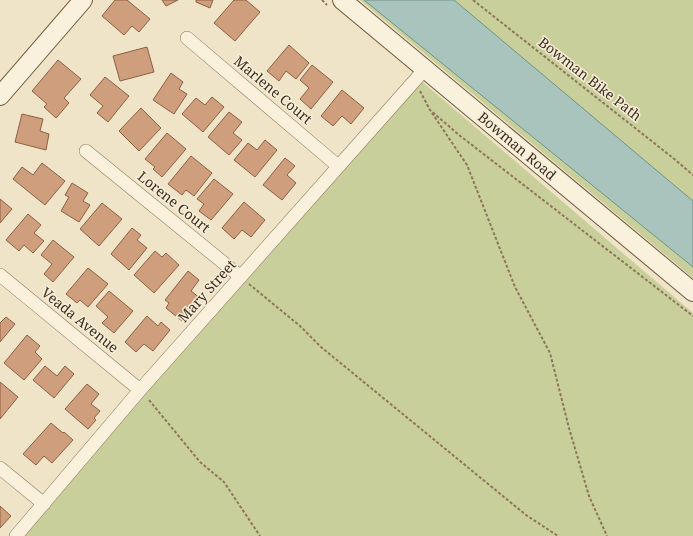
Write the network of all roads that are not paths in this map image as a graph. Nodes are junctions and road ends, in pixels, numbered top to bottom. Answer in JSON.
{"nodes":[{"id":1,"x":83,"y":0,"type":"edge"},
{"id":2,"x":335,"y":3,"type":"edge"},
{"id":3,"x":187,"y":38,"type":"dead end"},
{"id":4,"x":419,"y":75,"type":"junction"},
{"id":5,"x":0,"y":96,"type":"edge"},
{"id":6,"x":86,"y":151,"type":"dead end"},
{"id":7,"x":338,"y":166,"type":"junction"},
{"id":8,"x":0,"y":275,"type":"edge"},
{"id":9,"x":241,"y":277,"type":"junction"},
{"id":10,"x":693,"y":292,"type":"edge"},
{"id":11,"x":140,"y":390,"type":"junction"},
{"id":12,"x":0,"y":468,"type":"edge"},
{"id":13,"x":44,"y":504,"type":"junction"},
{"id":14,"x":16,"y":536,"type":"edge"}],
"edges":[{"from":1,"to":5,"type":"main road"},
{"from":2,"to":4,"type":"main road","name":"Bowman Road"},
{"from":3,"to":7,"type":"street","name":"Marlene Court"},
{"from":4,"to":7,"type":"street","name":"Mary Street"},
{"from":4,"to":10,"type":"main road","name":"Bowman Road"},
{"from":6,"to":9,"type":"street","name":"Lorene Court"},
{"from":7,"to":9,"type":"street","name":"Mary Street"},
{"from":8,"to":11,"type":"street","name":"Veada Avenue"},
{"from":9,"to":11,"type":"street","name":"Mary Street"},
{"from":11,"to":13,"type":"street","name":"Mary Street"},
{"from":12,"to":13,"type":"street"},
{"from":13,"to":14,"type":"street","name":"Mary Street"}]}
